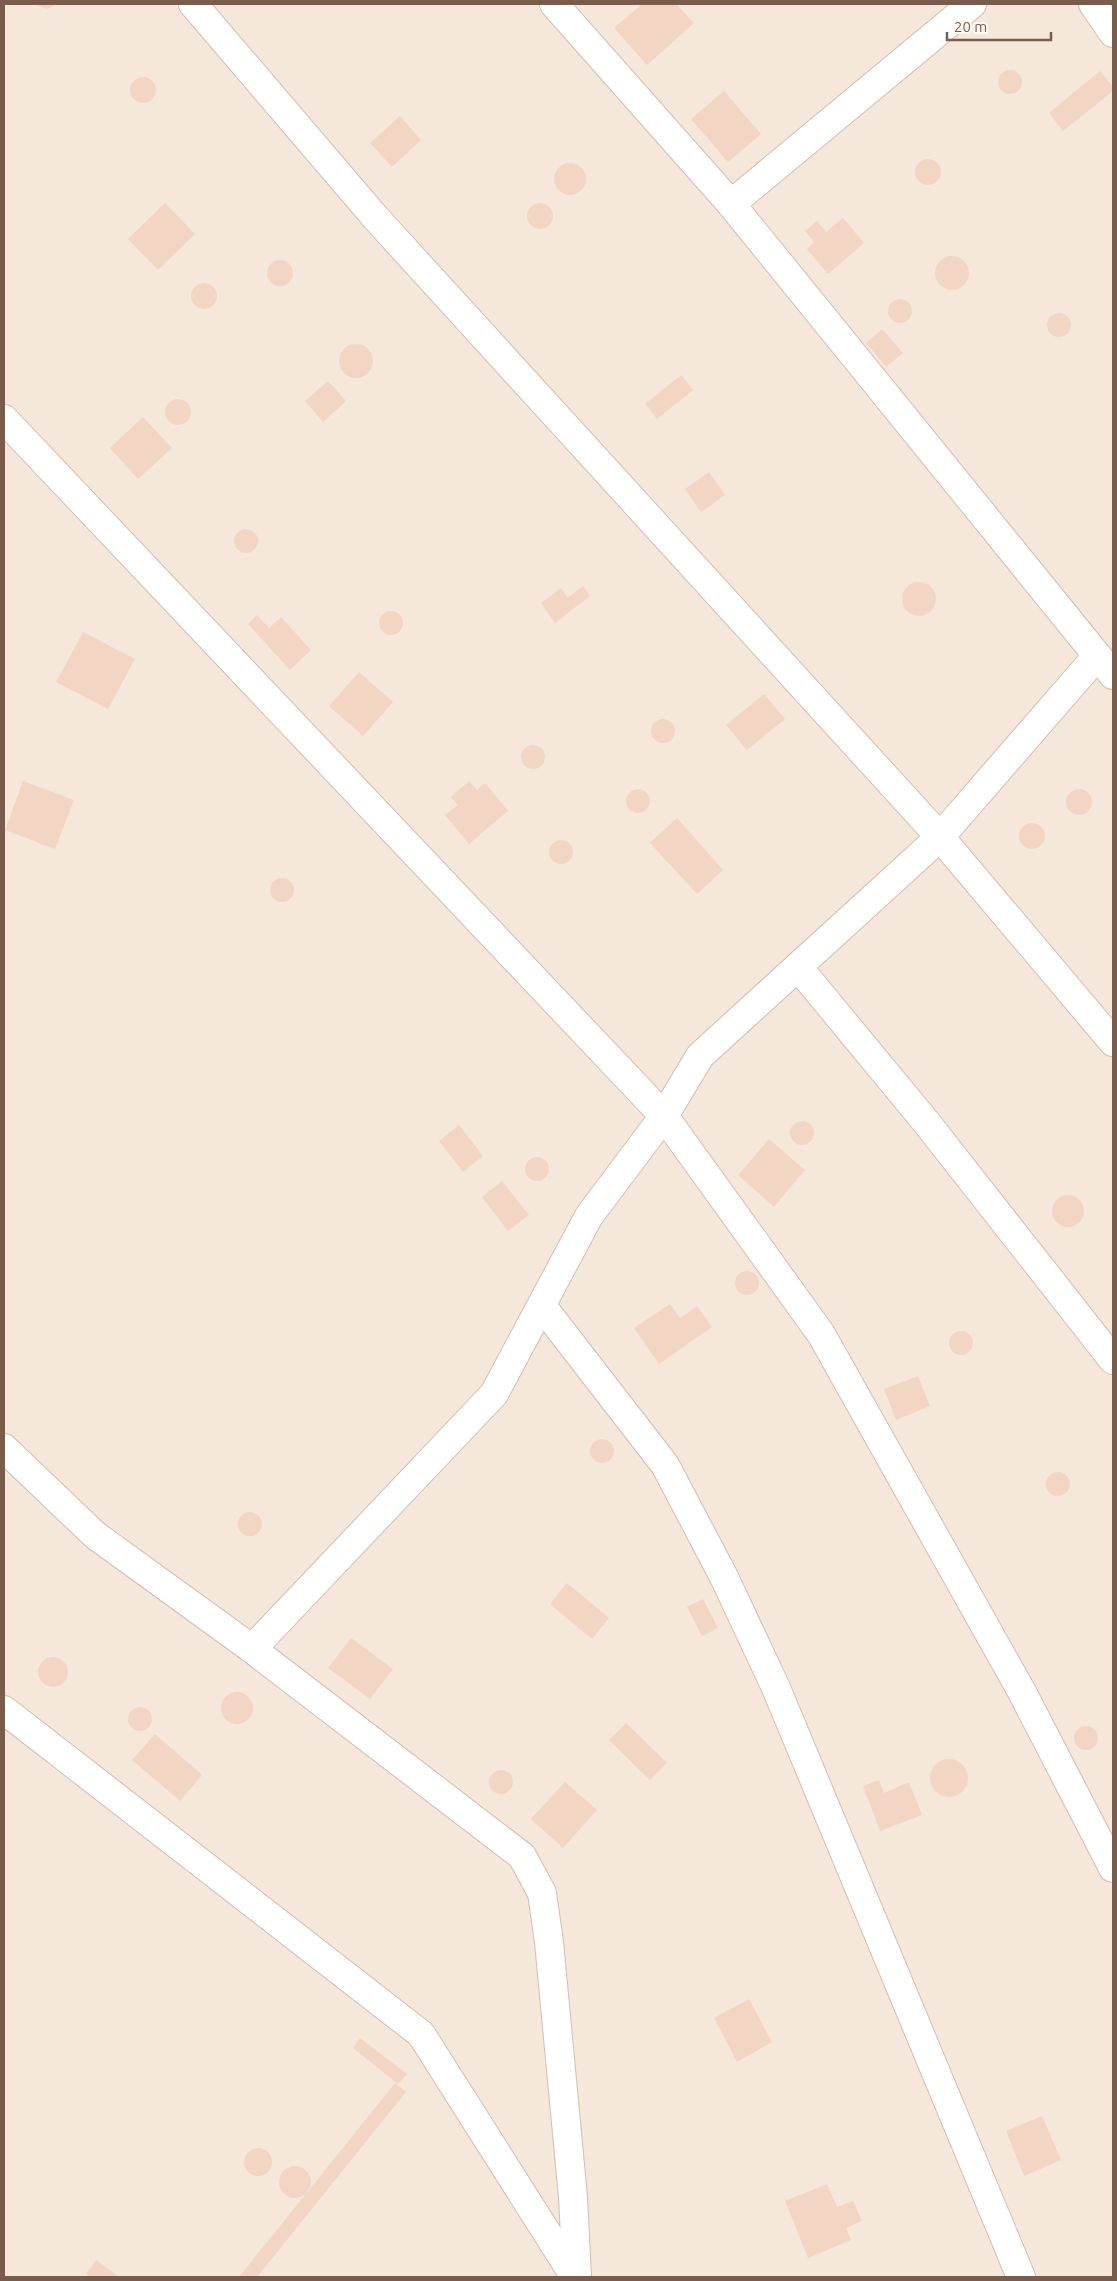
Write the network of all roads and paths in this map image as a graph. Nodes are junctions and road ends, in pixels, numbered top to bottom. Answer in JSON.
{"nodes":[{"id":1,"x":193,"y":4,"type":"edge"},
{"id":2,"x":554,"y":4,"type":"edge"},
{"id":3,"x":972,"y":4,"type":"edge"},
{"id":4,"x":1093,"y":4,"type":"edge"},
{"id":5,"x":1113,"y":32,"type":"edge"},
{"id":6,"x":731,"y":204,"type":"junction"},
{"id":7,"x":4,"y":419,"type":"edge"},
{"id":8,"x":1105,"y":665,"type":"edge"},
{"id":9,"x":940,"y":837,"type":"junction"},
{"id":10,"x":798,"y":967,"type":"junction"},
{"id":11,"x":1113,"y":1042,"type":"edge"},
{"id":12,"x":664,"y":1116,"type":"junction"},
{"id":13,"x":542,"y":1306,"type":"junction"},
{"id":14,"x":1113,"y":1360,"type":"edge"},
{"id":15,"x":4,"y":1448,"type":"edge"},
{"id":16,"x":252,"y":1649,"type":"junction"},
{"id":17,"x":4,"y":1710,"type":"edge"},
{"id":18,"x":1113,"y":1868,"type":"edge"},
{"id":19,"x":576,"y":2277,"type":"edge"},
{"id":20,"x":1021,"y":2277,"type":"edge"}],
"edges":[{"from":1,"to":9,"type":"street"},
{"from":2,"to":6,"type":"street"},
{"from":3,"to":6,"type":"street"},
{"from":4,"to":5,"type":"street"},
{"from":6,"to":8,"type":"street"},
{"from":7,"to":12,"type":"street"},
{"from":8,"to":9,"type":"street"},
{"from":9,"to":10,"type":"street"},
{"from":9,"to":11,"type":"street"},
{"from":10,"to":12,"type":"street"},
{"from":10,"to":14,"type":"street"},
{"from":12,"to":13,"type":"street"},
{"from":12,"to":18,"type":"street"},
{"from":13,"to":16,"type":"street"},
{"from":13,"to":20,"type":"street"},
{"from":15,"to":16,"type":"street"},
{"from":16,"to":19,"type":"street"},
{"from":17,"to":19,"type":"street"}]}
